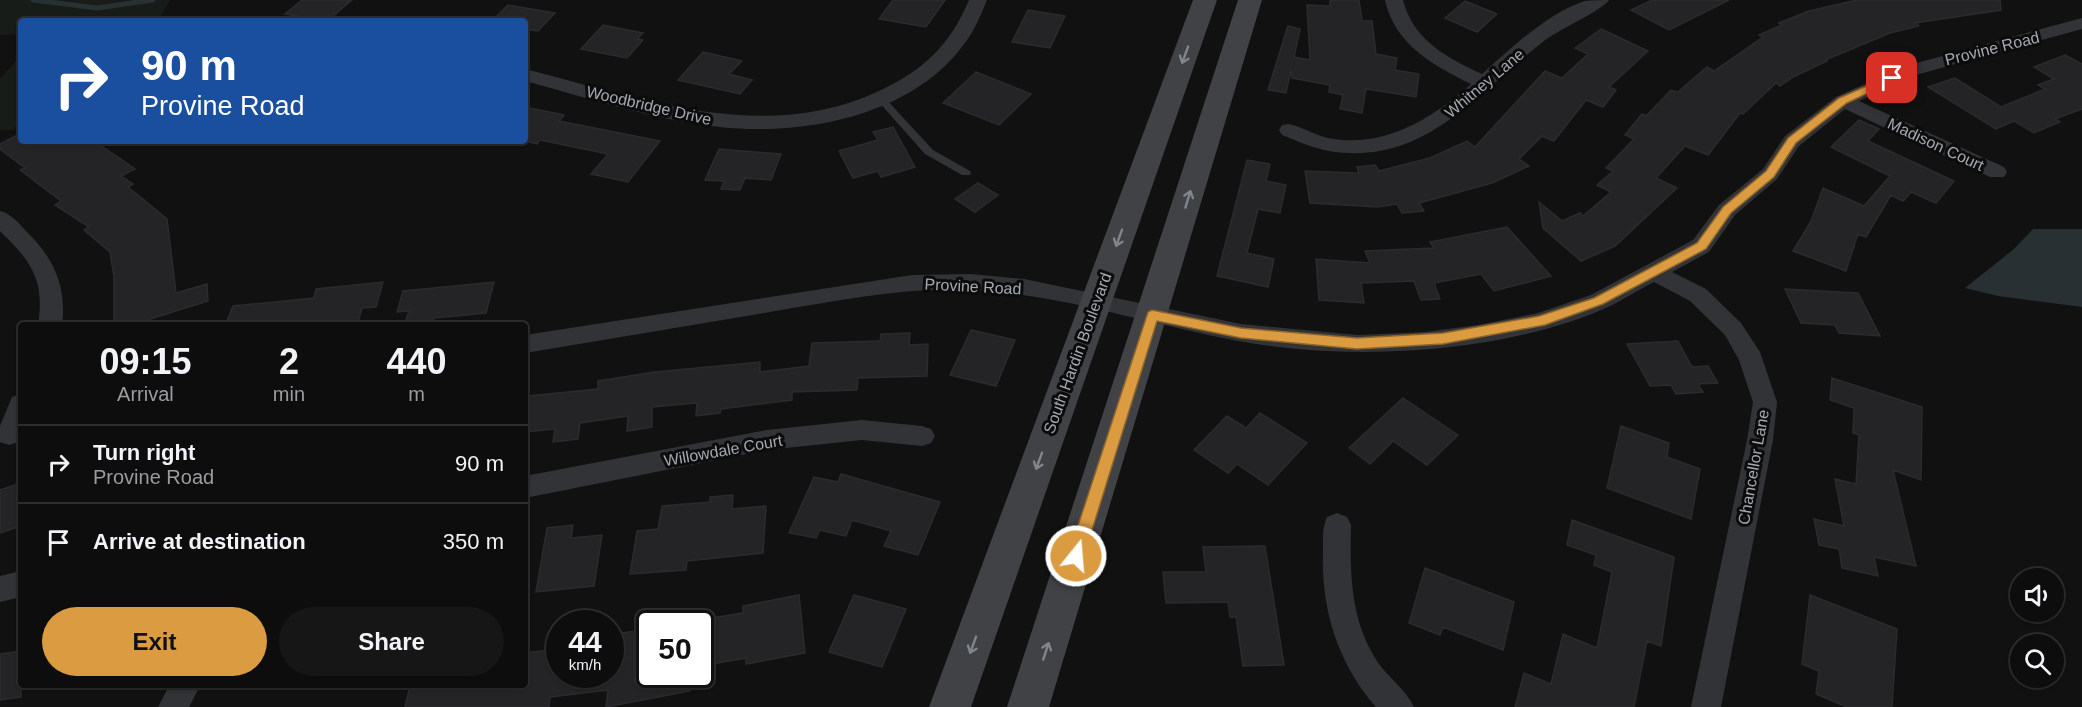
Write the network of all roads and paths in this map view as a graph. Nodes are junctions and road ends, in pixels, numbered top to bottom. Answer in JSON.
{"nodes":[{"id":1,"x":978,"y":0,"type":"edge"},
{"id":2,"x":1205,"y":0,"type":"edge"},
{"id":3,"x":1250,"y":0,"type":"edge"},
{"id":4,"x":1394,"y":0,"type":"edge"},
{"id":5,"x":1600,"y":0,"type":"edge"},
{"id":6,"x":2082,"y":23,"type":"edge"},
{"id":7,"x":528,"y":76,"type":"edge"},
{"id":8,"x":1485,"y":83,"type":"junction"},
{"id":9,"x":880,"y":99,"type":"junction"},
{"id":10,"x":1843,"y":100,"type":"junction"},
{"id":11,"x":1289,"y":130,"type":"dead end"},
{"id":12,"x":1997,"y":172,"type":"dead end"},
{"id":13,"x":966,"y":173,"type":"dead end"},
{"id":14,"x":0,"y":218,"type":"edge"},
{"id":15,"x":1654,"y":272,"type":"junction"},
{"id":16,"x":1096,"y":303,"type":"junction"},
{"id":17,"x":1152,"y":315,"type":"junction"},
{"id":18,"x":50,"y":322,"type":"edge"},
{"id":19,"x":528,"y":344,"type":"edge"},
{"id":20,"x":18,"y":412,"type":"edge"},
{"id":21,"x":10,"y":435,"type":"edge"},
{"id":22,"x":922,"y":436,"type":"dead end"},
{"id":23,"x":528,"y":487,"type":"edge"},
{"id":24,"x":1336,"y":525,"type":"dead end"},
{"id":25,"x":18,"y":585,"type":"edge"},
{"id":26,"x":0,"y":589,"type":"edge"},
{"id":27,"x":184,"y":688,"type":"edge"},
{"id":28,"x":173,"y":707,"type":"edge"},
{"id":29,"x":950,"y":707,"type":"edge"},
{"id":30,"x":1028,"y":707,"type":"edge"},
{"id":31,"x":1399,"y":707,"type":"edge"},
{"id":32,"x":1706,"y":707,"type":"edge"}],
"edges":[{"from":1,"to":9,"type":"street","name":"Woodbridge Drive"},
{"from":2,"to":16,"type":"main road","name":"South Hardin Boulevard","one_way":true},
{"from":17,"to":3,"type":"main road","one_way":true},
{"from":4,"to":8,"type":"street"},
{"from":5,"to":8,"type":"street","name":"Whitney Lane"},
{"from":6,"to":10,"type":"street","name":"Provine Road"},
{"from":7,"to":9,"type":"street","name":"Woodbridge Drive"},
{"from":8,"to":11,"type":"street","name":"Whitney Lane"},
{"from":9,"to":13,"type":"lane"},
{"from":10,"to":12,"type":"street","name":"Madison Court"},
{"from":10,"to":15,"type":"street","name":"Provine Road"},
{"from":14,"to":18,"type":"street"},
{"from":15,"to":17,"type":"street","name":"Provine Road"},
{"from":15,"to":32,"type":"street","name":"Chancellor Lane"},
{"from":16,"to":17,"type":"street","name":"Provine Road"},
{"from":16,"to":19,"type":"street","name":"Provine Road"},
{"from":16,"to":29,"type":"main road","name":"South Hardin Boulevard","one_way":true},
{"from":30,"to":17,"type":"main road","one_way":true},
{"from":20,"to":21,"type":"street"},
{"from":22,"to":23,"type":"street","name":"Willowdale Court"},
{"from":24,"to":31,"type":"street"},
{"from":25,"to":26,"type":"street"},
{"from":27,"to":28,"type":"street"}]}
